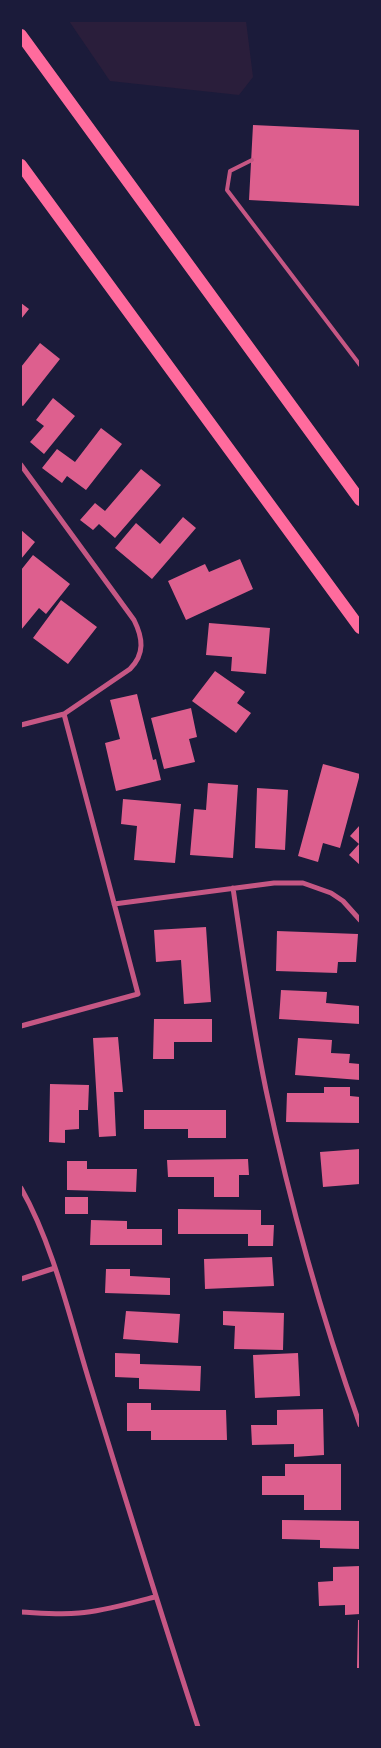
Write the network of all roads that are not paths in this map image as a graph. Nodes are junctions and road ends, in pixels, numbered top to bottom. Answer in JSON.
{"nodes":[{"id":1,"x":21,"y":35,"type":"edge"},
{"id":2,"x":252,"y":160,"type":"dead end"},
{"id":3,"x":21,"y":165,"type":"edge"},
{"id":4,"x":360,"y":365,"type":"edge"},
{"id":5,"x":21,"y":465,"type":"edge"},
{"id":6,"x":360,"y":500,"type":"edge"},
{"id":7,"x":360,"y":628,"type":"edge"},
{"id":8,"x":64,"y":714,"type":"junction"},
{"id":9,"x":21,"y":725,"type":"edge"},
{"id":10,"x":233,"y":888,"type":"junction"},
{"id":11,"x":114,"y":904,"type":"junction"},
{"id":12,"x":360,"y":920,"type":"edge"},
{"id":13,"x":21,"y":1026,"type":"edge"},
{"id":14,"x":21,"y":1188,"type":"edge"},
{"id":15,"x":55,"y":1268,"type":"junction"},
{"id":16,"x":21,"y":1279,"type":"edge"},
{"id":17,"x":360,"y":1425,"type":"edge"},
{"id":18,"x":155,"y":1597,"type":"junction"},
{"id":19,"x":21,"y":1612,"type":"edge"},
{"id":20,"x":198,"y":1727,"type":"edge"}],
"edges":[{"from":1,"to":6,"type":"main road"},
{"from":2,"to":4,"type":"lane"},
{"from":3,"to":7,"type":"main road"},
{"from":5,"to":8,"type":"street"},
{"from":8,"to":9,"type":"street"},
{"from":8,"to":11,"type":"street"},
{"from":10,"to":11,"type":"street"},
{"from":10,"to":12,"type":"street"},
{"from":10,"to":17,"type":"street"},
{"from":11,"to":13,"type":"street"},
{"from":14,"to":15,"type":"street"},
{"from":15,"to":16,"type":"street"},
{"from":15,"to":18,"type":"street"},
{"from":18,"to":19,"type":"street"},
{"from":18,"to":20,"type":"street"}]}
